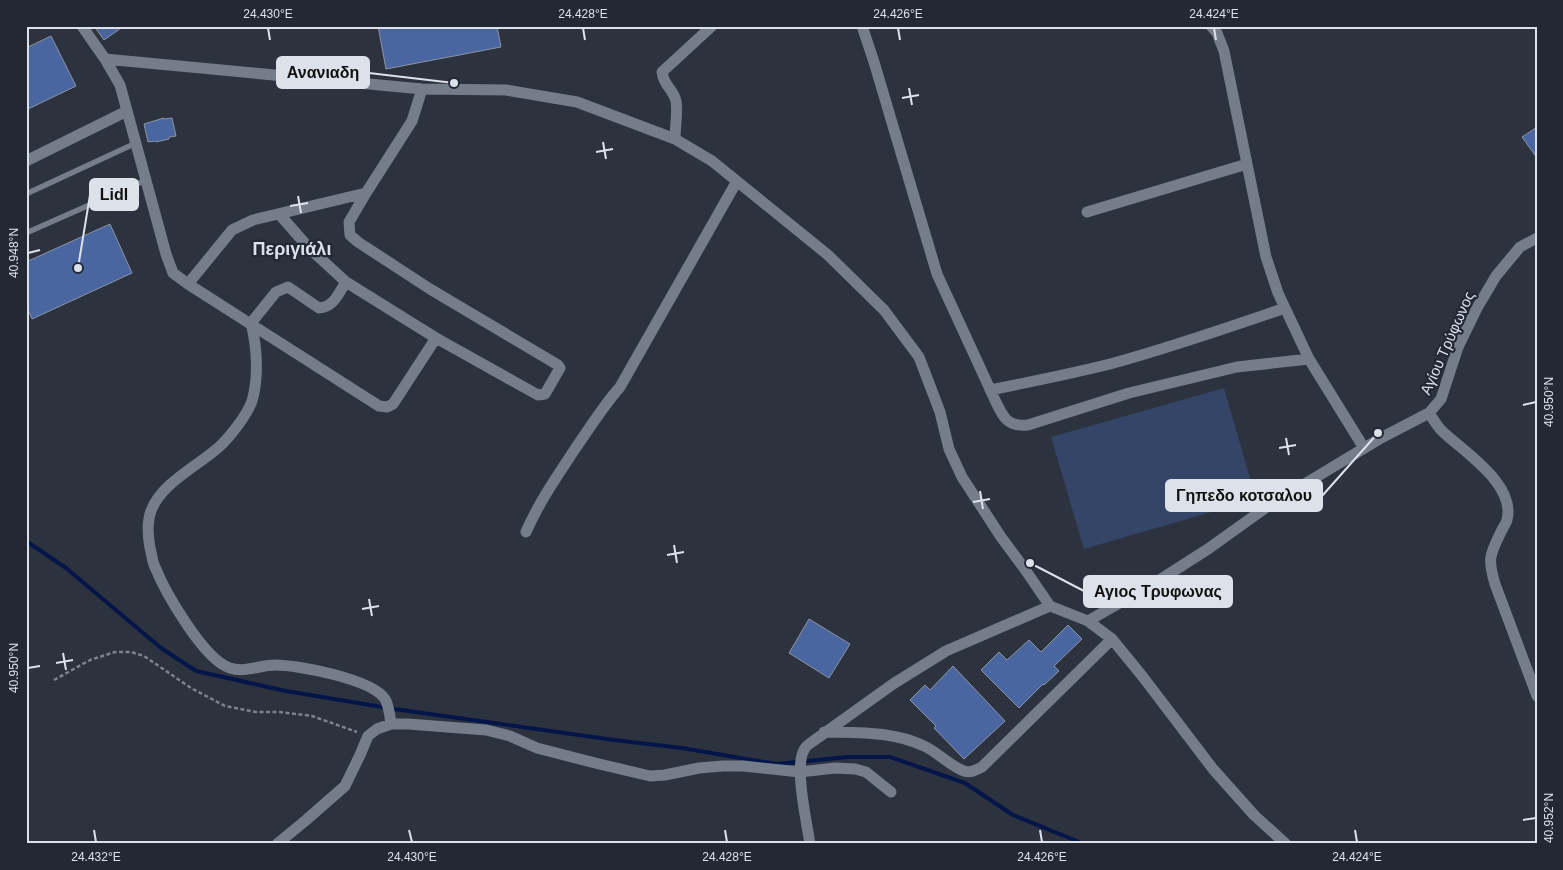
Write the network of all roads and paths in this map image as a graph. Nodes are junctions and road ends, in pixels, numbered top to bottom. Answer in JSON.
{"nodes":[{"id":1,"x":82,"y":26,"type":"edge"},
{"id":2,"x":712,"y":26,"type":"edge"},
{"id":3,"x":862,"y":26,"type":"edge"},
{"id":4,"x":1211,"y":26,"type":"edge"},
{"id":5,"x":105,"y":59,"type":"junction"},
{"id":6,"x":422,"y":89,"type":"junction"},
{"id":7,"x":127,"y":111,"type":"junction"},
{"id":8,"x":675,"y":139,"type":"junction"},
{"id":9,"x":136,"y":143,"type":"junction"},
{"id":10,"x":26,"y":161,"type":"edge"},
{"id":11,"x":1247,"y":164,"type":"junction"},
{"id":12,"x":146,"y":180,"type":"junction"},
{"id":13,"x":737,"y":181,"type":"junction"},
{"id":14,"x":366,"y":193,"type":"junction"},
{"id":15,"x":26,"y":194,"type":"edge"},
{"id":16,"x":1087,"y":212,"type":"dead end"},
{"id":17,"x":279,"y":214,"type":"junction"},
{"id":18,"x":26,"y":233,"type":"edge"},
{"id":19,"x":1537,"y":238,"type":"edge"},
{"id":20,"x":346,"y":282,"type":"junction"},
{"id":21,"x":188,"y":284,"type":"junction"},
{"id":22,"x":1285,"y":308,"type":"junction"},
{"id":23,"x":251,"y":323,"type":"junction"},
{"id":24,"x":436,"y":338,"type":"junction"},
{"id":25,"x":1309,"y":359,"type":"junction"},
{"id":26,"x":990,"y":390,"type":"junction"},
{"id":27,"x":1428,"y":413,"type":"junction"},
{"id":28,"x":1364,"y":448,"type":"junction"},
{"id":29,"x":526,"y":532,"type":"dead end"},
{"id":30,"x":1050,"y":606,"type":"junction"},
{"id":31,"x":1088,"y":621,"type":"junction"},
{"id":32,"x":1112,"y":639,"type":"junction"},
{"id":33,"x":54,"y":680,"type":"dead end"},
{"id":34,"x":1537,"y":696,"type":"edge"},
{"id":35,"x":391,"y":720,"type":"junction"},
{"id":36,"x":824,"y":732,"type":"junction"},
{"id":37,"x":368,"y":736,"type":"junction"},
{"id":38,"x":800,"y":768,"type":"junction"},
{"id":39,"x":891,"y":792,"type":"dead end"},
{"id":40,"x":277,"y":844,"type":"edge"},
{"id":41,"x":810,"y":844,"type":"edge"},
{"id":42,"x":1286,"y":844,"type":"edge"}],
"edges":[{"from":1,"to":5,"type":"street"},
{"from":2,"to":8,"type":"street"},
{"from":3,"to":26,"type":"street"},
{"from":4,"to":11,"type":"street"},
{"from":5,"to":6,"type":"street"},
{"from":5,"to":7,"type":"street"},
{"from":6,"to":8,"type":"street"},
{"from":6,"to":14,"type":"street"},
{"from":7,"to":9,"type":"street"},
{"from":7,"to":10,"type":"street"},
{"from":8,"to":13,"type":"street"},
{"from":9,"to":12,"type":"street"},
{"from":9,"to":15,"type":"lane"},
{"from":11,"to":16,"type":"street"},
{"from":11,"to":22,"type":"street"},
{"from":12,"to":18,"type":"lane"},
{"from":12,"to":21,"type":"street"},
{"from":13,"to":29,"type":"street"},
{"from":13,"to":30,"type":"street"},
{"from":14,"to":17,"type":"street"},
{"from":14,"to":24,"type":"street"},
{"from":17,"to":20,"type":"street"},
{"from":17,"to":21,"type":"street"},
{"from":19,"to":27,"type":"street","name":"Αγίου Τρύφωνος"},
{"from":20,"to":23,"type":"street"},
{"from":20,"to":24,"type":"street"},
{"from":21,"to":23,"type":"street"},
{"from":22,"to":25,"type":"street"},
{"from":22,"to":26,"type":"street"},
{"from":23,"to":24,"type":"street"},
{"from":23,"to":35,"type":"street"},
{"from":25,"to":26,"type":"street"},
{"from":25,"to":28,"type":"street"},
{"from":27,"to":28,"type":"street","name":"Αγίου Τρύφωνος"},
{"from":27,"to":34,"type":"street"},
{"from":28,"to":31,"type":"street","name":"Αγίου Τρύφωνος"},
{"from":30,"to":31,"type":"street"},
{"from":30,"to":36,"type":"street"},
{"from":31,"to":32,"type":"street"},
{"from":32,"to":36,"type":"street"},
{"from":32,"to":42,"type":"street"},
{"from":33,"to":37,"type":"path"},
{"from":35,"to":37,"type":"street"},
{"from":35,"to":38,"type":"street"},
{"from":36,"to":38,"type":"street"},
{"from":37,"to":40,"type":"street"},
{"from":38,"to":39,"type":"street"},
{"from":38,"to":41,"type":"street"}]}
